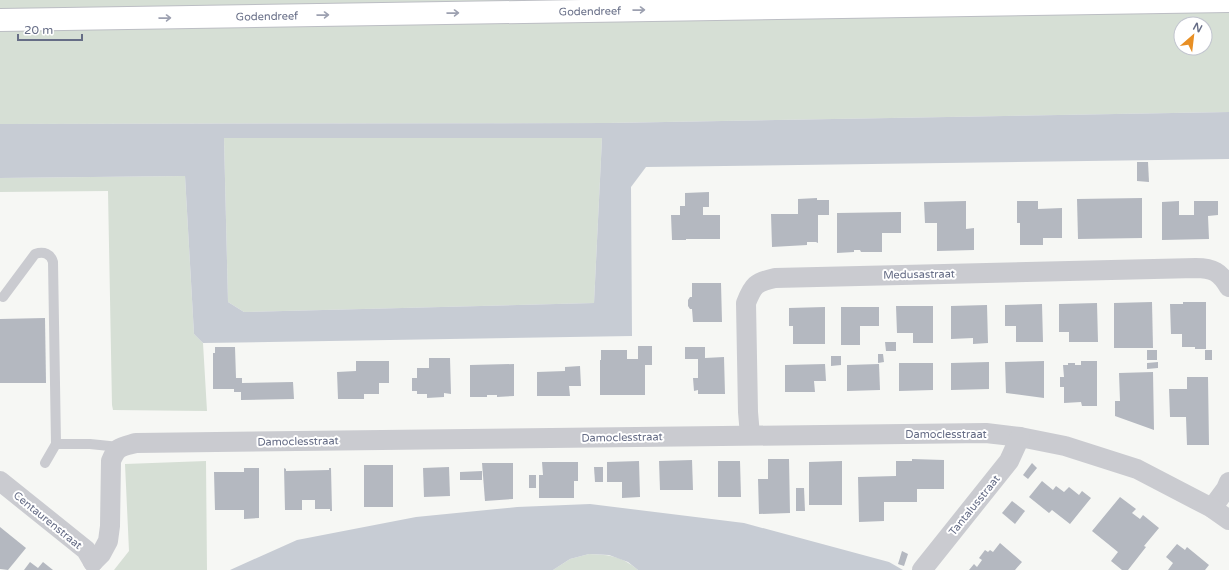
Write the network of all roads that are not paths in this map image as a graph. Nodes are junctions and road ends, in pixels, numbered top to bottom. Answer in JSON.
{"nodes":[{"id":1,"x":1229,"y":1,"type":"edge"},
{"id":2,"x":0,"y":20,"type":"edge"},
{"id":3,"x":1229,"y":287,"type":"edge"},
{"id":4,"x":3,"y":297,"type":"dead end"},
{"id":5,"x":750,"y":435,"type":"junction"},
{"id":6,"x":1020,"y":437,"type":"junction"},
{"id":7,"x":56,"y":444,"type":"junction"},
{"id":8,"x":119,"y":447,"type":"junction"},
{"id":9,"x":44,"y":463,"type":"dead end"},
{"id":10,"x":0,"y":481,"type":"edge"},
{"id":11,"x":1229,"y":482,"type":"edge"},
{"id":12,"x":1212,"y":508,"type":"junction"},
{"id":13,"x":1229,"y":520,"type":"edge"},
{"id":14,"x":92,"y":566,"type":"edge"},
{"id":15,"x":924,"y":567,"type":"edge"}],
"edges":[{"from":2,"to":1,"type":"main road","name":"Godendreef","one_way":true},
{"from":3,"to":5,"type":"street","name":"Medusastraat"},
{"from":4,"to":7,"type":"lane"},
{"from":5,"to":6,"type":"street","name":"Damoclesstraat"},
{"from":5,"to":8,"type":"street","name":"Damoclesstraat"},
{"from":6,"to":12,"type":"street","name":"Damoclesstraat"},
{"from":6,"to":15,"type":"street","name":"Tantalusstraat"},
{"from":7,"to":8,"type":"lane"},
{"from":7,"to":9,"type":"lane"},
{"from":8,"to":14,"type":"street"},
{"from":10,"to":14,"type":"street","name":"Centaurenstraat"},
{"from":11,"to":12,"type":"street"},
{"from":12,"to":13,"type":"street","name":"Damoclesstraat"}]}
